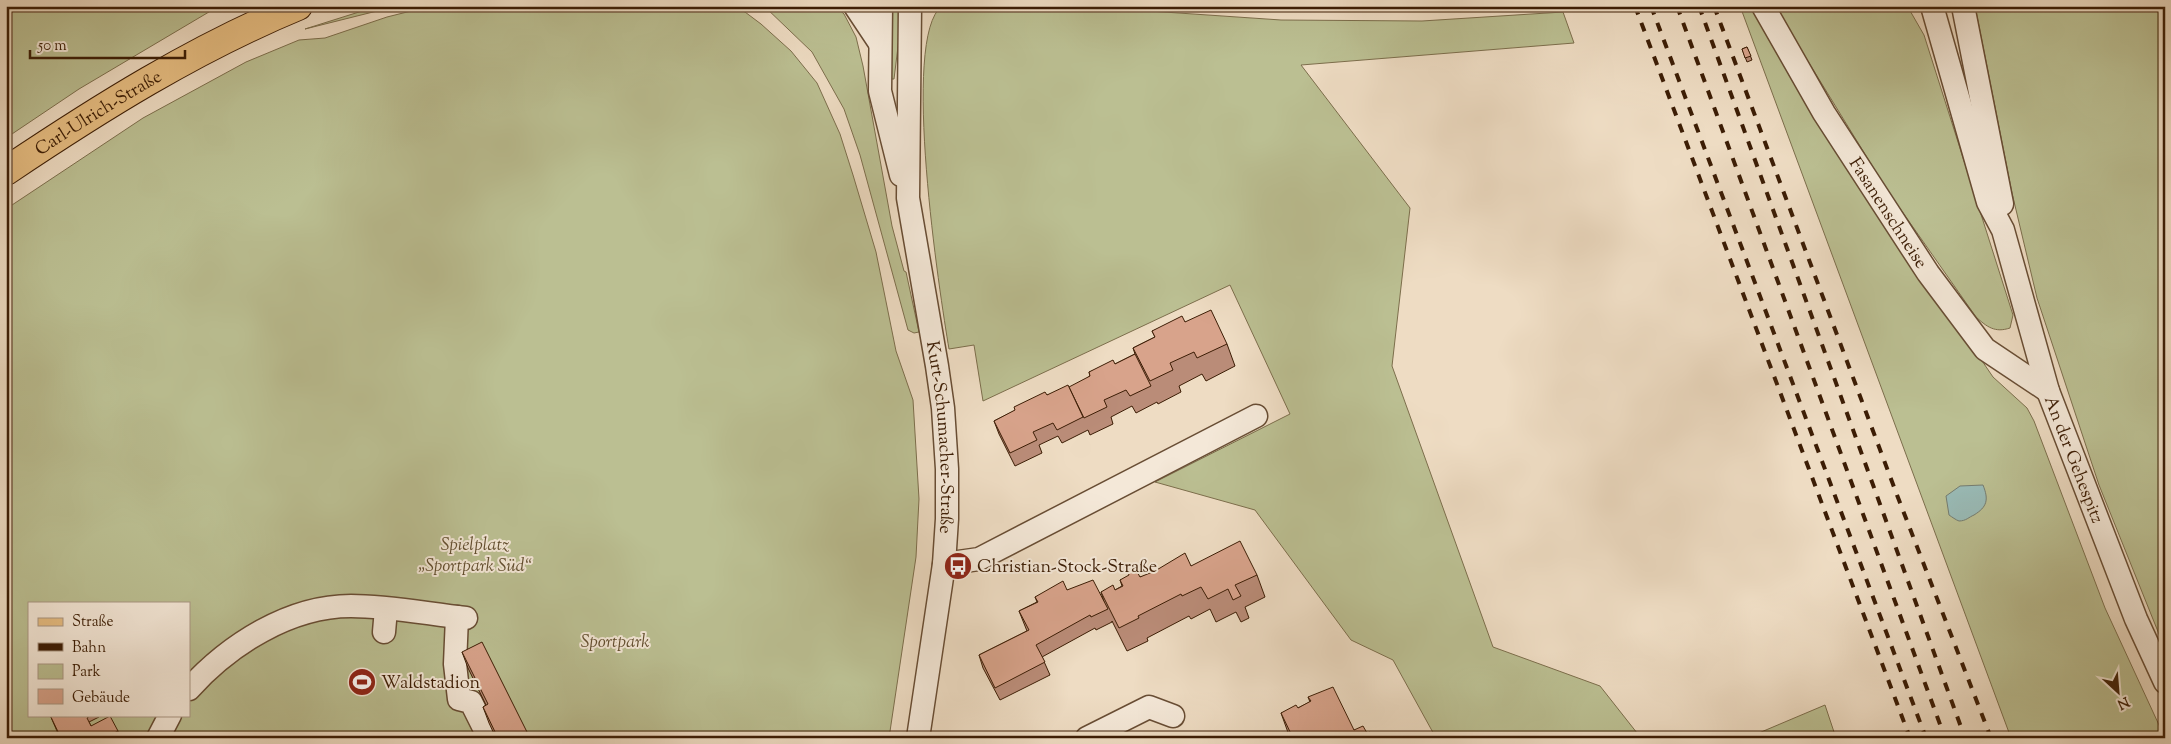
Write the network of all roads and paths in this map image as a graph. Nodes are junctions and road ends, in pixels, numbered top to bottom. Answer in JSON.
{"nodes":[{"id":1,"x":298,"y":6,"type":"edge"},
{"id":2,"x":855,"y":6,"type":"edge"},
{"id":3,"x":881,"y":6,"type":"edge"},
{"id":4,"x":926,"y":6,"type":"edge"},
{"id":5,"x":1763,"y":6,"type":"edge"},
{"id":6,"x":1932,"y":6,"type":"edge"},
{"id":7,"x":1963,"y":6,"type":"edge"},
{"id":8,"x":910,"y":16,"type":"edge"},
{"id":9,"x":879,"y":42,"type":"junction"},
{"id":10,"x":6,"y":171,"type":"edge"},
{"id":11,"x":908,"y":198,"type":"junction"},
{"id":12,"x":2003,"y":230,"type":"junction"},
{"id":13,"x":2048,"y":391,"type":"junction"},
{"id":14,"x":1256,"y":416,"type":"dead end"},
{"id":15,"x":944,"y":564,"type":"junction"},
{"id":16,"x":386,"y":609,"type":"junction"},
{"id":17,"x":384,"y":632,"type":"dead end"},
{"id":18,"x":2165,"y":682,"type":"edge"},
{"id":19,"x":190,"y":688,"type":"edge"},
{"id":20,"x":169,"y":716,"type":"edge"},
{"id":21,"x":1173,"y":716,"type":"dead end"},
{"id":22,"x":158,"y":738,"type":"edge"},
{"id":23,"x":489,"y":738,"type":"edge"},
{"id":24,"x":918,"y":738,"type":"edge"},
{"id":25,"x":1087,"y":738,"type":"edge"}],
"edges":[{"from":1,"to":10,"type":"main road","name":"Carl-Ulrich-Straße"},
{"from":2,"to":9,"type":"street"},
{"from":3,"to":9,"type":"street","name":"Kurt-Schumacher-Straße"},
{"from":4,"to":8,"type":"street"},
{"from":5,"to":13,"type":"street","name":"Fasanenschneise"},
{"from":6,"to":12,"type":"street","name":"An der Gehespitz"},
{"from":7,"to":12,"type":"street","name":"An der Gehespitz"},
{"from":8,"to":11,"type":"street","name":"Kurt-Schumacher-Straße"},
{"from":9,"to":11,"type":"street","name":"Kurt-Schumacher-Straße"},
{"from":11,"to":15,"type":"street","name":"Kurt-Schumacher-Straße"},
{"from":12,"to":13,"type":"street","name":"An der Gehespitz"},
{"from":13,"to":18,"type":"street","name":"An der Gehespitz"},
{"from":14,"to":15,"type":"street"},
{"from":15,"to":24,"type":"street","name":"Kurt-Schumacher-Straße"},
{"from":16,"to":17,"type":"street"},
{"from":16,"to":19,"type":"street"},
{"from":16,"to":23,"type":"street"},
{"from":20,"to":22,"type":"street"},
{"from":21,"to":25,"type":"street"}]}
